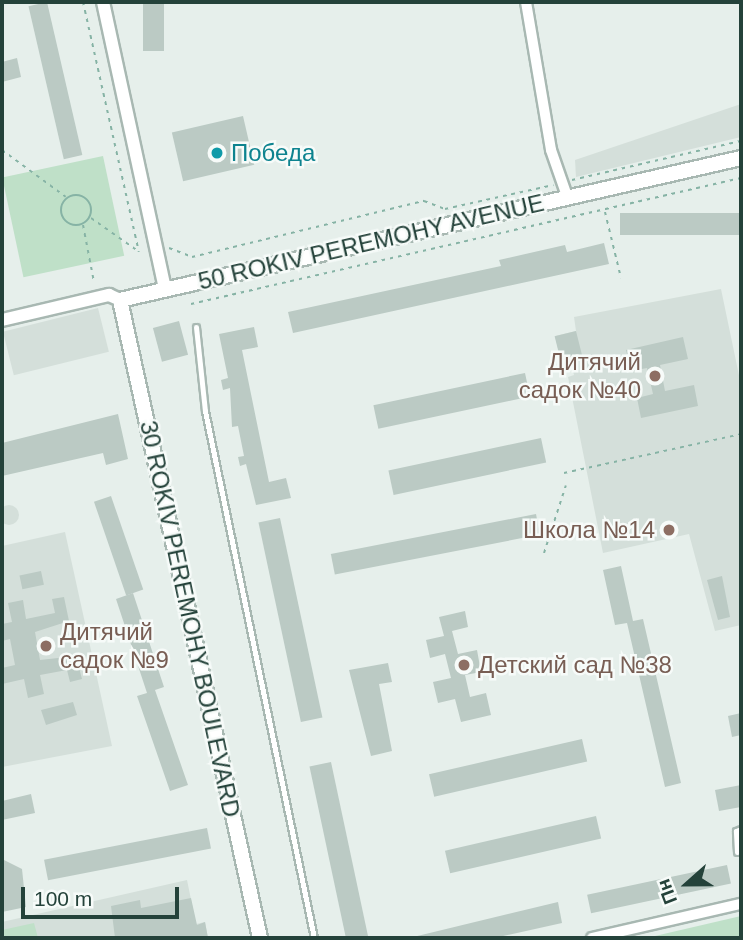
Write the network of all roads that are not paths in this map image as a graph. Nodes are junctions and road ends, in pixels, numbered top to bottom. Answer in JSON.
{"nodes":[{"id":1,"x":103,"y":2,"type":"edge"},
{"id":2,"x":526,"y":2,"type":"edge"},
{"id":3,"x":741,"y":158,"type":"edge"},
{"id":4,"x":565,"y":189,"type":"junction"},
{"id":5,"x":166,"y":289,"type":"junction"},
{"id":6,"x":120,"y":300,"type":"junction"},
{"id":7,"x":2,"y":320,"type":"edge"},
{"id":8,"x":196,"y":327,"type":"dead end"},
{"id":9,"x":741,"y":830,"type":"edge"},
{"id":10,"x":737,"y":852,"type":"dead end"},
{"id":11,"x":741,"y":904,"type":"edge"},
{"id":12,"x":260,"y":938,"type":"edge"},
{"id":13,"x":314,"y":938,"type":"edge"},
{"id":14,"x":592,"y":938,"type":"edge"}],
"edges":[{"from":1,"to":5,"type":"street"},
{"from":2,"to":4,"type":"street"},
{"from":3,"to":4,"type":"main road","name":"50 ROKIV PEREMOHY AVENUE"},
{"from":4,"to":5,"type":"main road","name":"50 ROKIV PEREMOHY AVENUE"},
{"from":5,"to":6,"type":"main road","name":"50 ROKIV PEREMOHY AVENUE"},
{"from":6,"to":7,"type":"street","name":"50 ROKIV PEREMOHY AVENUE"},
{"from":6,"to":12,"type":"main road","name":"30 ROKIV PEREMOHY BOULEVARD"},
{"from":8,"to":13,"type":"lane"},
{"from":9,"to":10,"type":"lane"},
{"from":11,"to":14,"type":"street"}]}
